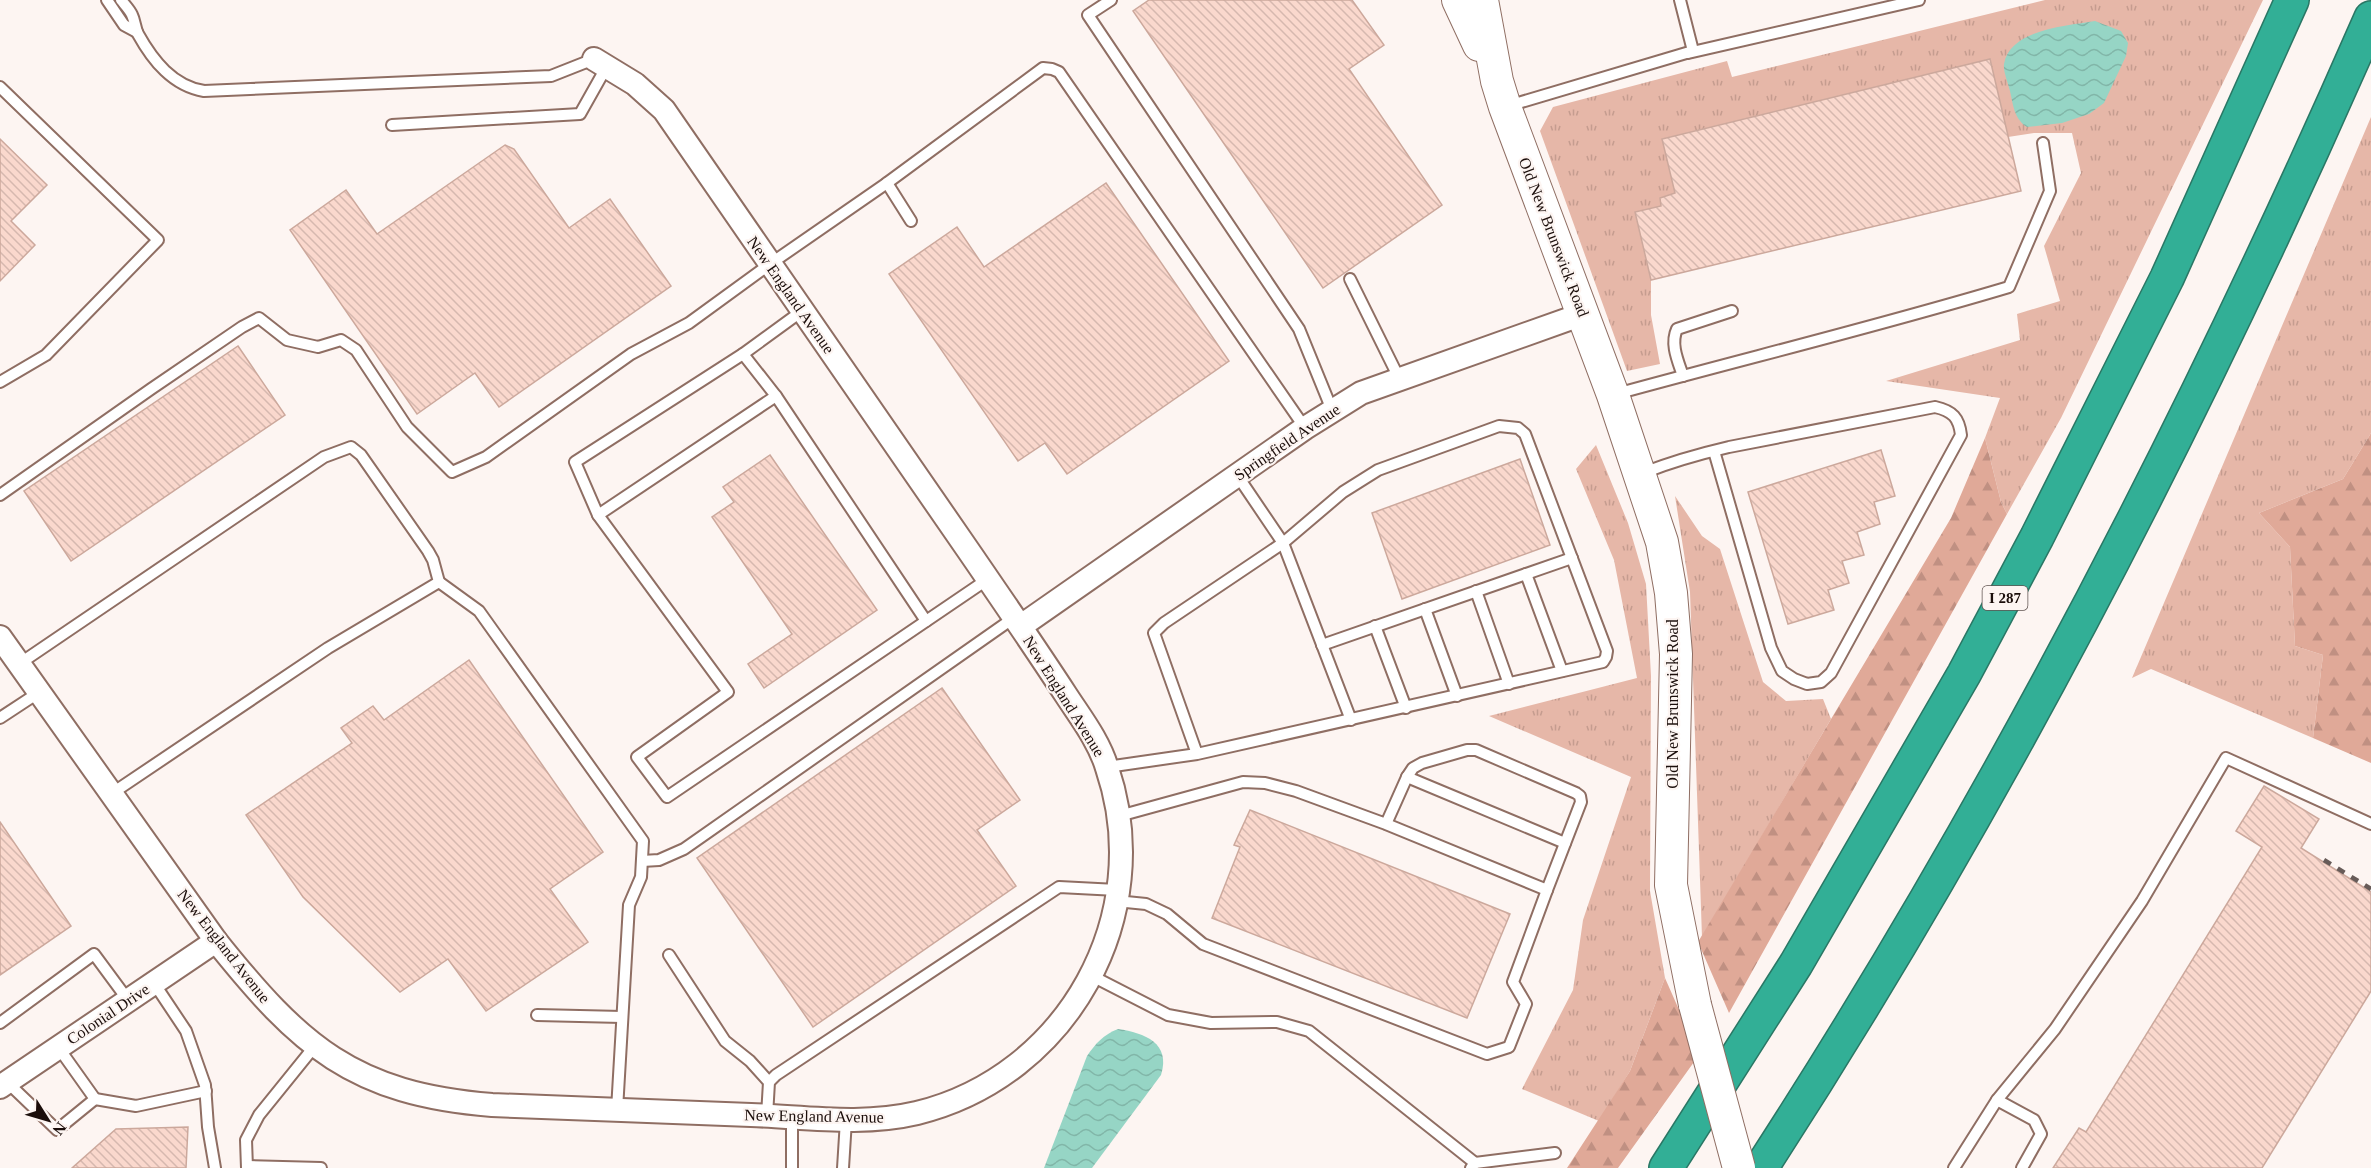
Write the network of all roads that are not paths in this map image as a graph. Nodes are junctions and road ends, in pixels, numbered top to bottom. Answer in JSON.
{"nodes":[{"id":1,"x":107,"y":0,"type":"edge"},
{"id":2,"x":121,"y":0,"type":"edge"},
{"id":3,"x":1111,"y":0,"type":"edge"},
{"id":4,"x":1458,"y":0,"type":"edge"},
{"id":5,"x":1482,"y":0,"type":"edge"},
{"id":6,"x":1680,"y":0,"type":"edge"},
{"id":7,"x":1919,"y":0,"type":"edge"},
{"id":8,"x":2292,"y":0,"type":"edge"},
{"id":9,"x":1882,"y":4,"type":"edge"},
{"id":10,"x":2371,"y":18,"type":"edge"},
{"id":11,"x":137,"y":32,"type":"junction"},
{"id":12,"x":1682,"y":54,"type":"junction"},
{"id":13,"x":600,"y":63,"type":"junction"},
{"id":14,"x":0,"y":87,"type":"edge"},
{"id":15,"x":1501,"y":94,"type":"junction"},
{"id":16,"x":392,"y":125,"type":"dead end"},
{"id":17,"x":2043,"y":143,"type":"dead end"},
{"id":18,"x":886,"y":183,"type":"junction"},
{"id":19,"x":911,"y":221,"type":"dead end"},
{"id":20,"x":770,"y":264,"type":"junction"},
{"id":21,"x":1350,"y":279,"type":"dead end"},
{"id":22,"x":801,"y":311,"type":"junction"},
{"id":23,"x":1732,"y":311,"type":"dead end"},
{"id":24,"x":1583,"y":314,"type":"junction"},
{"id":25,"x":743,"y":354,"type":"junction"},
{"id":26,"x":1683,"y":376,"type":"junction"},
{"id":27,"x":1399,"y":378,"type":"junction"},
{"id":28,"x":0,"y":382,"type":"edge"},
{"id":29,"x":1613,"y":395,"type":"junction"},
{"id":30,"x":776,"y":396,"type":"junction"},
{"id":31,"x":1332,"y":410,"type":"junction"},
{"id":32,"x":1305,"y":428,"type":"junction"},
{"id":33,"x":1714,"y":451,"type":"junction"},
{"id":34,"x":1640,"y":474,"type":"junction"},
{"id":35,"x":1238,"y":475,"type":"junction"},
{"id":36,"x":0,"y":495,"type":"edge"},
{"id":37,"x":598,"y":515,"type":"junction"},
{"id":38,"x":1283,"y":543,"type":"junction"},
{"id":39,"x":1572,"y":558,"type":"junction"},
{"id":40,"x":1526,"y":574,"type":"junction"},
{"id":41,"x":988,"y":579,"type":"junction"},
{"id":42,"x":439,"y":582,"type":"junction"},
{"id":43,"x":1476,"y":591,"type":"junction"},
{"id":44,"x":1425,"y":609,"type":"junction"},
{"id":45,"x":926,"y":621,"type":"junction"},
{"id":46,"x":1018,"y":622,"type":"junction"},
{"id":47,"x":1375,"y":626,"type":"junction"},
{"id":48,"x":2,"y":642,"type":"edge"},
{"id":49,"x":1322,"y":645,"type":"junction"},
{"id":50,"x":19,"y":664,"type":"junction"},
{"id":51,"x":1562,"y":671,"type":"junction"},
{"id":52,"x":1509,"y":684,"type":"junction"},
{"id":53,"x":38,"y":693,"type":"junction"},
{"id":54,"x":1457,"y":696,"type":"junction"},
{"id":55,"x":1406,"y":708,"type":"junction"},
{"id":56,"x":0,"y":718,"type":"edge"},
{"id":57,"x":1351,"y":720,"type":"junction"},
{"id":58,"x":1197,"y":754,"type":"junction"},
{"id":59,"x":1107,"y":767,"type":"junction"},
{"id":60,"x":1407,"y":777,"type":"junction"},
{"id":61,"x":110,"y":794,"type":"junction"},
{"id":62,"x":1119,"y":816,"type":"junction"},
{"id":63,"x":1386,"y":824,"type":"junction"},
{"id":64,"x":2371,"y":824,"type":"edge"},
{"id":65,"x":1565,"y":843,"type":"junction"},
{"id":66,"x":642,"y":861,"type":"junction"},
{"id":67,"x":1547,"y":890,"type":"junction"},
{"id":68,"x":1117,"y":896,"type":"junction"},
{"id":69,"x":216,"y":941,"type":"junction"},
{"id":70,"x":669,"y":955,"type":"dead end"},
{"id":71,"x":1092,"y":976,"type":"junction"},
{"id":72,"x":154,"y":983,"type":"junction"},
{"id":73,"x":128,"y":1000,"type":"junction"},
{"id":74,"x":537,"y":1015,"type":"dead end"},
{"id":75,"x":622,"y":1017,"type":"junction"},
{"id":76,"x":0,"y":1023,"type":"edge"},
{"id":77,"x":58,"y":1047,"type":"junction"},
{"id":78,"x":314,"y":1047,"type":"junction"},
{"id":79,"x":769,"y":1082,"type":"junction"},
{"id":80,"x":4,"y":1084,"type":"edge"},
{"id":81,"x":206,"y":1091,"type":"junction"},
{"id":82,"x":95,"y":1099,"type":"junction"},
{"id":83,"x":1997,"y":1100,"type":"junction"},
{"id":84,"x":617,"y":1110,"type":"junction"},
{"id":85,"x":767,"y":1116,"type":"junction"},
{"id":86,"x":792,"y":1118,"type":"junction"},
{"id":87,"x":846,"y":1120,"type":"junction"},
{"id":88,"x":1555,"y":1153,"type":"dead end"},
{"id":89,"x":845,"y":1164,"type":"edge"},
{"id":90,"x":1473,"y":1166,"type":"edge"},
{"id":91,"x":247,"y":1167,"type":"edge"},
{"id":92,"x":215,"y":1168,"type":"edge"},
{"id":93,"x":321,"y":1168,"type":"edge"},
{"id":94,"x":792,"y":1168,"type":"edge"},
{"id":95,"x":1666,"y":1168,"type":"edge"},
{"id":96,"x":1739,"y":1168,"type":"edge"},
{"id":97,"x":1761,"y":1168,"type":"edge"},
{"id":98,"x":1954,"y":1168,"type":"edge"},
{"id":99,"x":2022,"y":1168,"type":"edge"}],
"edges":[{"from":1,"to":11,"type":"lane"},
{"from":2,"to":11,"type":"lane"},
{"from":3,"to":31,"type":"lane"},
{"from":4,"to":15,"type":"main road","name":"Old New Brunswick Road"},
{"from":5,"to":15,"type":"main road","name":"Old New Brunswick Road"},
{"from":6,"to":12,"type":"lane"},
{"from":7,"to":9,"type":"lane"},
{"from":8,"to":95,"type":"highway","number":"I 287"},
{"from":9,"to":12,"type":"lane"},
{"from":10,"to":97,"type":"highway"},
{"from":11,"to":13,"type":"lane"},
{"from":12,"to":15,"type":"lane"},
{"from":13,"to":16,"type":"lane"},
{"from":13,"to":20,"type":"street","name":"New England Avenue"},
{"from":14,"to":28,"type":"lane"},
{"from":15,"to":24,"type":"main road","name":"Old New Brunswick Road"},
{"from":17,"to":26,"type":"lane"},
{"from":18,"to":19,"type":"lane"},
{"from":18,"to":20,"type":"lane"},
{"from":18,"to":32,"type":"lane"},
{"from":20,"to":22,"type":"street","name":"New England Avenue"},
{"from":20,"to":36,"type":"lane"},
{"from":21,"to":27,"type":"lane"},
{"from":22,"to":25,"type":"lane"},
{"from":22,"to":41,"type":"street","name":"New England Avenue"},
{"from":23,"to":26,"type":"lane"},
{"from":24,"to":27,"type":"street","name":"Springfield Avenue"},
{"from":24,"to":29,"type":"main road","name":"Old New Brunswick Road"},
{"from":25,"to":30,"type":"lane"},
{"from":25,"to":37,"type":"lane"},
{"from":26,"to":29,"type":"lane"},
{"from":27,"to":31,"type":"street","name":"Springfield Avenue"},
{"from":29,"to":34,"type":"main road","name":"Old New Brunswick Road"},
{"from":30,"to":37,"type":"lane"},
{"from":30,"to":45,"type":"lane"},
{"from":31,"to":32,"type":"street","name":"Springfield Avenue"},
{"from":32,"to":35,"type":"street","name":"Springfield Avenue"},
{"from":33,"to":33,"type":"lane"},
{"from":33,"to":34,"type":"lane"},
{"from":34,"to":96,"type":"main road","name":"Old New Brunswick Road","bridge":true},
{"from":35,"to":38,"type":"lane"},
{"from":35,"to":46,"type":"street","name":"Springfield Avenue"},
{"from":37,"to":45,"type":"lane"},
{"from":38,"to":39,"type":"lane"},
{"from":38,"to":49,"type":"lane"},
{"from":38,"to":58,"type":"lane"},
{"from":39,"to":40,"type":"lane"},
{"from":39,"to":51,"type":"lane"},
{"from":40,"to":43,"type":"lane"},
{"from":40,"to":51,"type":"lane"},
{"from":41,"to":45,"type":"lane"},
{"from":41,"to":46,"type":"street","name":"New England Avenue"},
{"from":42,"to":50,"type":"lane"},
{"from":42,"to":61,"type":"lane"},
{"from":42,"to":66,"type":"lane"},
{"from":43,"to":44,"type":"lane"},
{"from":43,"to":52,"type":"lane"},
{"from":44,"to":47,"type":"lane"},
{"from":44,"to":54,"type":"lane"},
{"from":46,"to":59,"type":"street","name":"New England Avenue"},
{"from":46,"to":66,"type":"lane"},
{"from":47,"to":49,"type":"lane"},
{"from":47,"to":55,"type":"lane"},
{"from":48,"to":50,"type":"street","name":"New England Avenue"},
{"from":49,"to":57,"type":"lane"},
{"from":50,"to":53,"type":"street","name":"New England Avenue"},
{"from":51,"to":52,"type":"lane"},
{"from":52,"to":54,"type":"lane"},
{"from":53,"to":56,"type":"lane"},
{"from":53,"to":61,"type":"street","name":"New England Avenue"},
{"from":54,"to":55,"type":"lane"},
{"from":55,"to":57,"type":"lane"},
{"from":57,"to":58,"type":"lane"},
{"from":58,"to":59,"type":"lane"},
{"from":59,"to":62,"type":"street","name":"New England Avenue"},
{"from":60,"to":63,"type":"lane"},
{"from":60,"to":65,"type":"lane"},
{"from":60,"to":65,"type":"lane"},
{"from":61,"to":69,"type":"street","name":"New England Avenue"},
{"from":62,"to":63,"type":"lane"},
{"from":62,"to":68,"type":"street","name":"New England Avenue"},
{"from":63,"to":67,"type":"lane"},
{"from":64,"to":83,"type":"lane"},
{"from":65,"to":67,"type":"lane"},
{"from":66,"to":75,"type":"lane"},
{"from":67,"to":68,"type":"lane"},
{"from":68,"to":71,"type":"street","name":"New England Avenue"},
{"from":68,"to":79,"type":"lane"},
{"from":69,"to":72,"type":"street","name":"Colonial Drive"},
{"from":69,"to":78,"type":"street","name":"New England Avenue"},
{"from":70,"to":79,"type":"lane"},
{"from":71,"to":87,"type":"street","name":"New England Avenue"},
{"from":71,"to":90,"type":"lane"},
{"from":72,"to":73,"type":"street","name":"Colonial Drive"},
{"from":72,"to":81,"type":"lane"},
{"from":73,"to":76,"type":"lane"},
{"from":73,"to":77,"type":"street","name":"Colonial Drive"},
{"from":74,"to":75,"type":"lane"},
{"from":75,"to":84,"type":"lane"},
{"from":77,"to":80,"type":"street","name":"Colonial Drive"},
{"from":77,"to":82,"type":"lane"},
{"from":78,"to":84,"type":"street","name":"New England Avenue"},
{"from":78,"to":91,"type":"lane"},
{"from":79,"to":85,"type":"lane"},
{"from":80,"to":82,"type":"lane"},
{"from":81,"to":82,"type":"lane"},
{"from":81,"to":92,"type":"lane"},
{"from":83,"to":98,"type":"lane"},
{"from":83,"to":99,"type":"lane"},
{"from":84,"to":85,"type":"street","name":"New England Avenue"},
{"from":85,"to":86,"type":"street","name":"New England Avenue"},
{"from":86,"to":87,"type":"street","name":"New England Avenue"},
{"from":86,"to":94,"type":"lane"},
{"from":87,"to":89,"type":"lane"},
{"from":88,"to":90,"type":"lane"},
{"from":91,"to":93,"type":"lane"}]}
